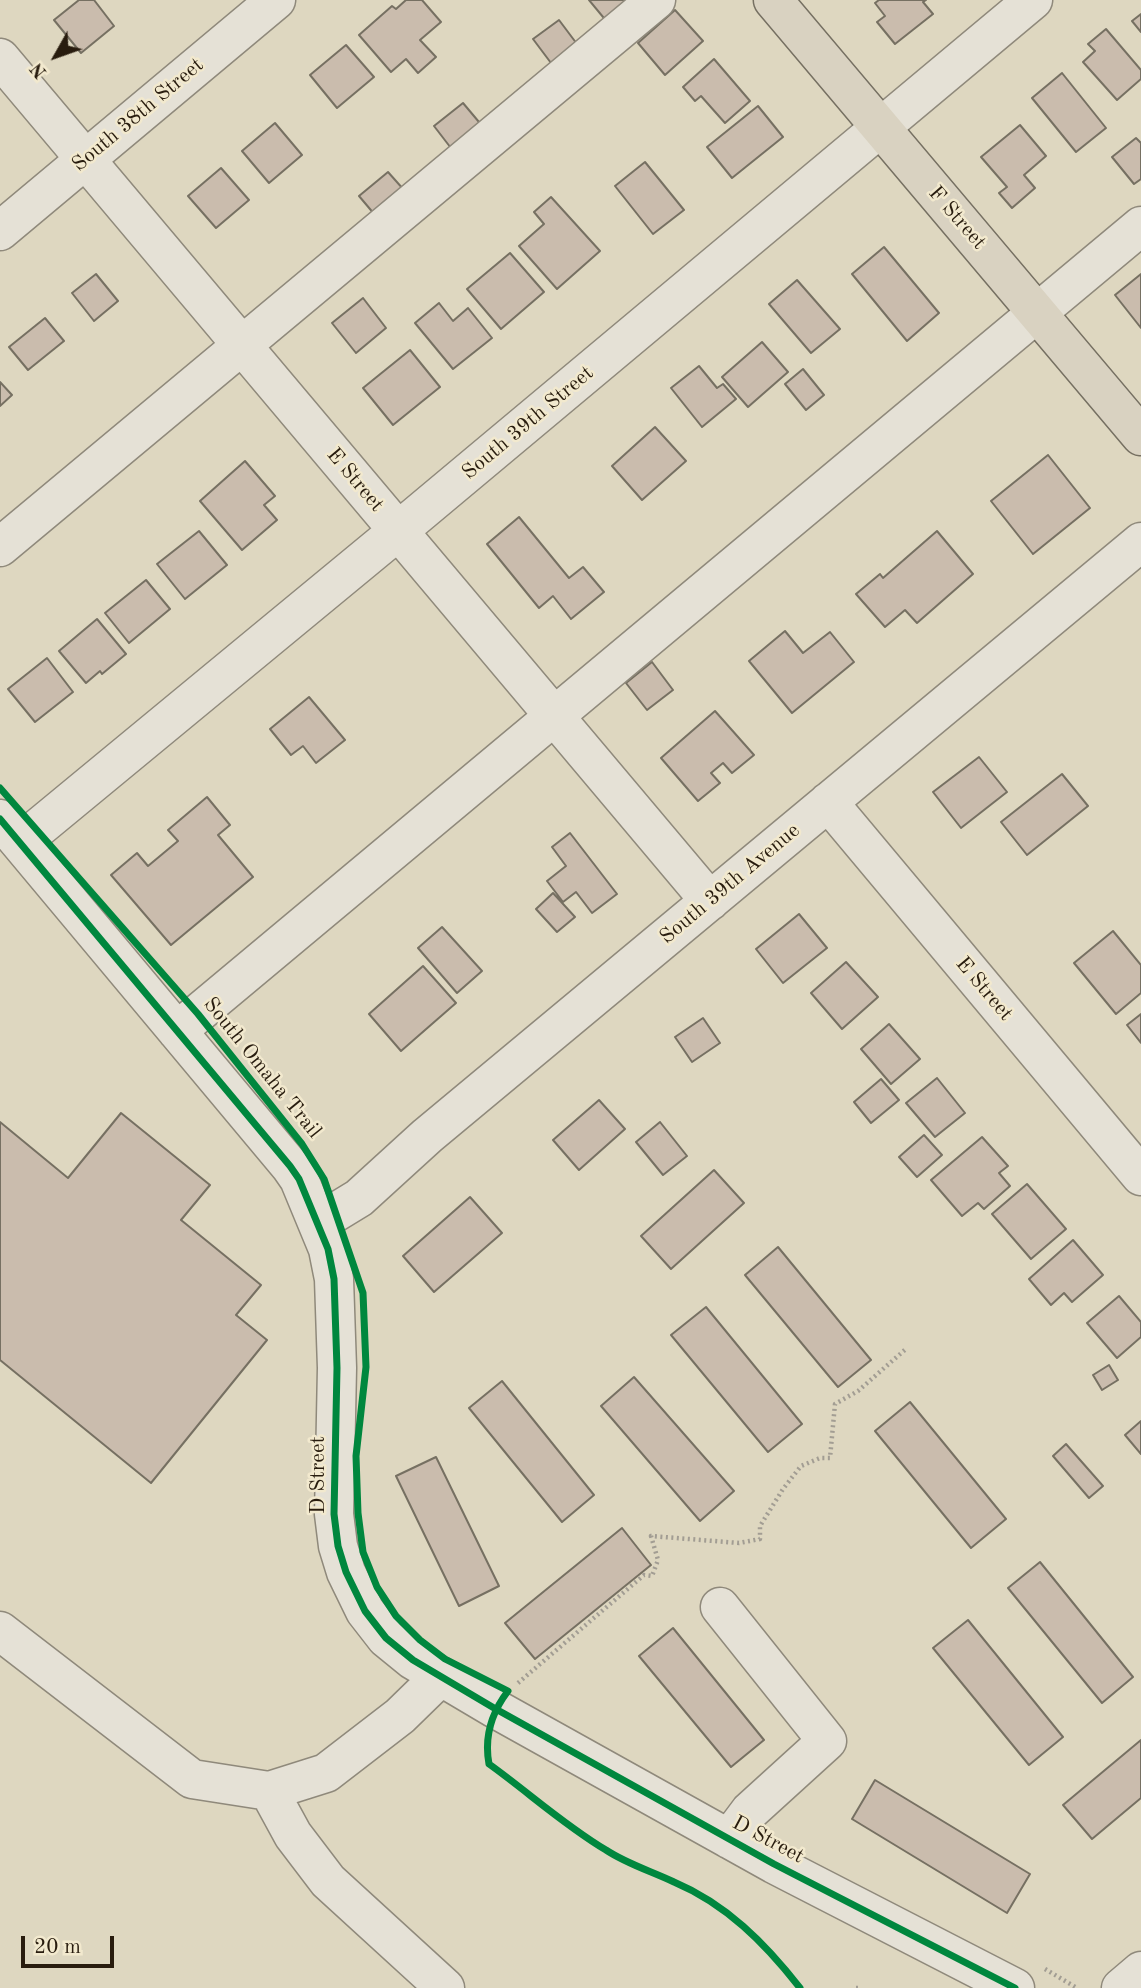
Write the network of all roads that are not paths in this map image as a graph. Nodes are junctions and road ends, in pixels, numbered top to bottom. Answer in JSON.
{"nodes":[{"id":1,"x":276,"y":0,"type":"edge"},
{"id":2,"x":656,"y":0,"type":"edge"},
{"id":3,"x":773,"y":0,"type":"edge"},
{"id":4,"x":1033,"y":0,"type":"edge"},
{"id":5,"x":0,"y":58,"type":"edge"},
{"id":6,"x":880,"y":128,"type":"junction"},
{"id":7,"x":86,"y":159,"type":"junction"},
{"id":8,"x":1141,"y":226,"type":"edge"},
{"id":9,"x":0,"y":230,"type":"edge"},
{"id":10,"x":1038,"y":312,"type":"junction"},
{"id":11,"x":243,"y":347,"type":"junction"},
{"id":12,"x":1141,"y":436,"type":"edge"},
{"id":13,"x":398,"y":531,"type":"junction"},
{"id":14,"x":1141,"y":542,"type":"edge"},
{"id":15,"x":0,"y":547,"type":"edge"},
{"id":16,"x":555,"y":717,"type":"junction"},
{"id":17,"x":828,"y":802,"type":"junction"},
{"id":18,"x":10,"y":831,"type":"edge"},
{"id":19,"x":710,"y":901,"type":"junction"},
{"id":20,"x":177,"y":1031,"type":"junction"},
{"id":21,"x":1141,"y":1176,"type":"edge"},
{"id":22,"x":317,"y":1223,"type":"junction"},
{"id":23,"x":720,"y":1607,"type":"dead end"},
{"id":24,"x":0,"y":1631,"type":"edge"},
{"id":25,"x":440,"y":1677,"type":"junction"},
{"id":26,"x":269,"y":1790,"type":"junction"},
{"id":27,"x":729,"y":1839,"type":"junction"},
{"id":28,"x":1141,"y":1971,"type":"edge"},
{"id":29,"x":445,"y":1988,"type":"edge"},
{"id":30,"x":1015,"y":1988,"type":"edge"},
{"id":31,"x":1121,"y":1988,"type":"edge"}],
"edges":[{"from":1,"to":7,"type":"street","name":"South 38th Street"},
{"from":2,"to":11,"type":"street"},
{"from":3,"to":6,"type":"main road","name":"F Street"},
{"from":4,"to":6,"type":"street","name":"South 39th Street"},
{"from":5,"to":7,"type":"street","name":"E Street"},
{"from":6,"to":10,"type":"main road","name":"F Street"},
{"from":6,"to":13,"type":"street","name":"South 39th Street"},
{"from":7,"to":9,"type":"street","name":"South 38th Street"},
{"from":7,"to":11,"type":"street","name":"E Street"},
{"from":8,"to":10,"type":"street"},
{"from":10,"to":12,"type":"main road","name":"F Street"},
{"from":10,"to":16,"type":"street"},
{"from":11,"to":13,"type":"street","name":"E Street"},
{"from":11,"to":15,"type":"street"},
{"from":13,"to":16,"type":"street","name":"E Street"},
{"from":13,"to":18,"type":"street","name":"South 39th Street"},
{"from":14,"to":17,"type":"street","name":"South 39th Avenue"},
{"from":16,"to":19,"type":"street","name":"E Street"},
{"from":16,"to":20,"type":"street"},
{"from":17,"to":19,"type":"street","name":"South 39th Avenue"},
{"from":17,"to":21,"type":"street","name":"E Street"},
{"from":18,"to":20,"type":"street","name":"D Street"},
{"from":19,"to":22,"type":"street","name":"South 39th Avenue"},
{"from":20,"to":22,"type":"street","name":"D Street"},
{"from":22,"to":25,"type":"street","name":"D Street"},
{"from":23,"to":27,"type":"street"},
{"from":24,"to":26,"type":"street"},
{"from":25,"to":26,"type":"street"},
{"from":25,"to":27,"type":"street","name":"D Street"},
{"from":26,"to":29,"type":"street"},
{"from":27,"to":30,"type":"street","name":"D Street"},
{"from":28,"to":31,"type":"street"}]}
